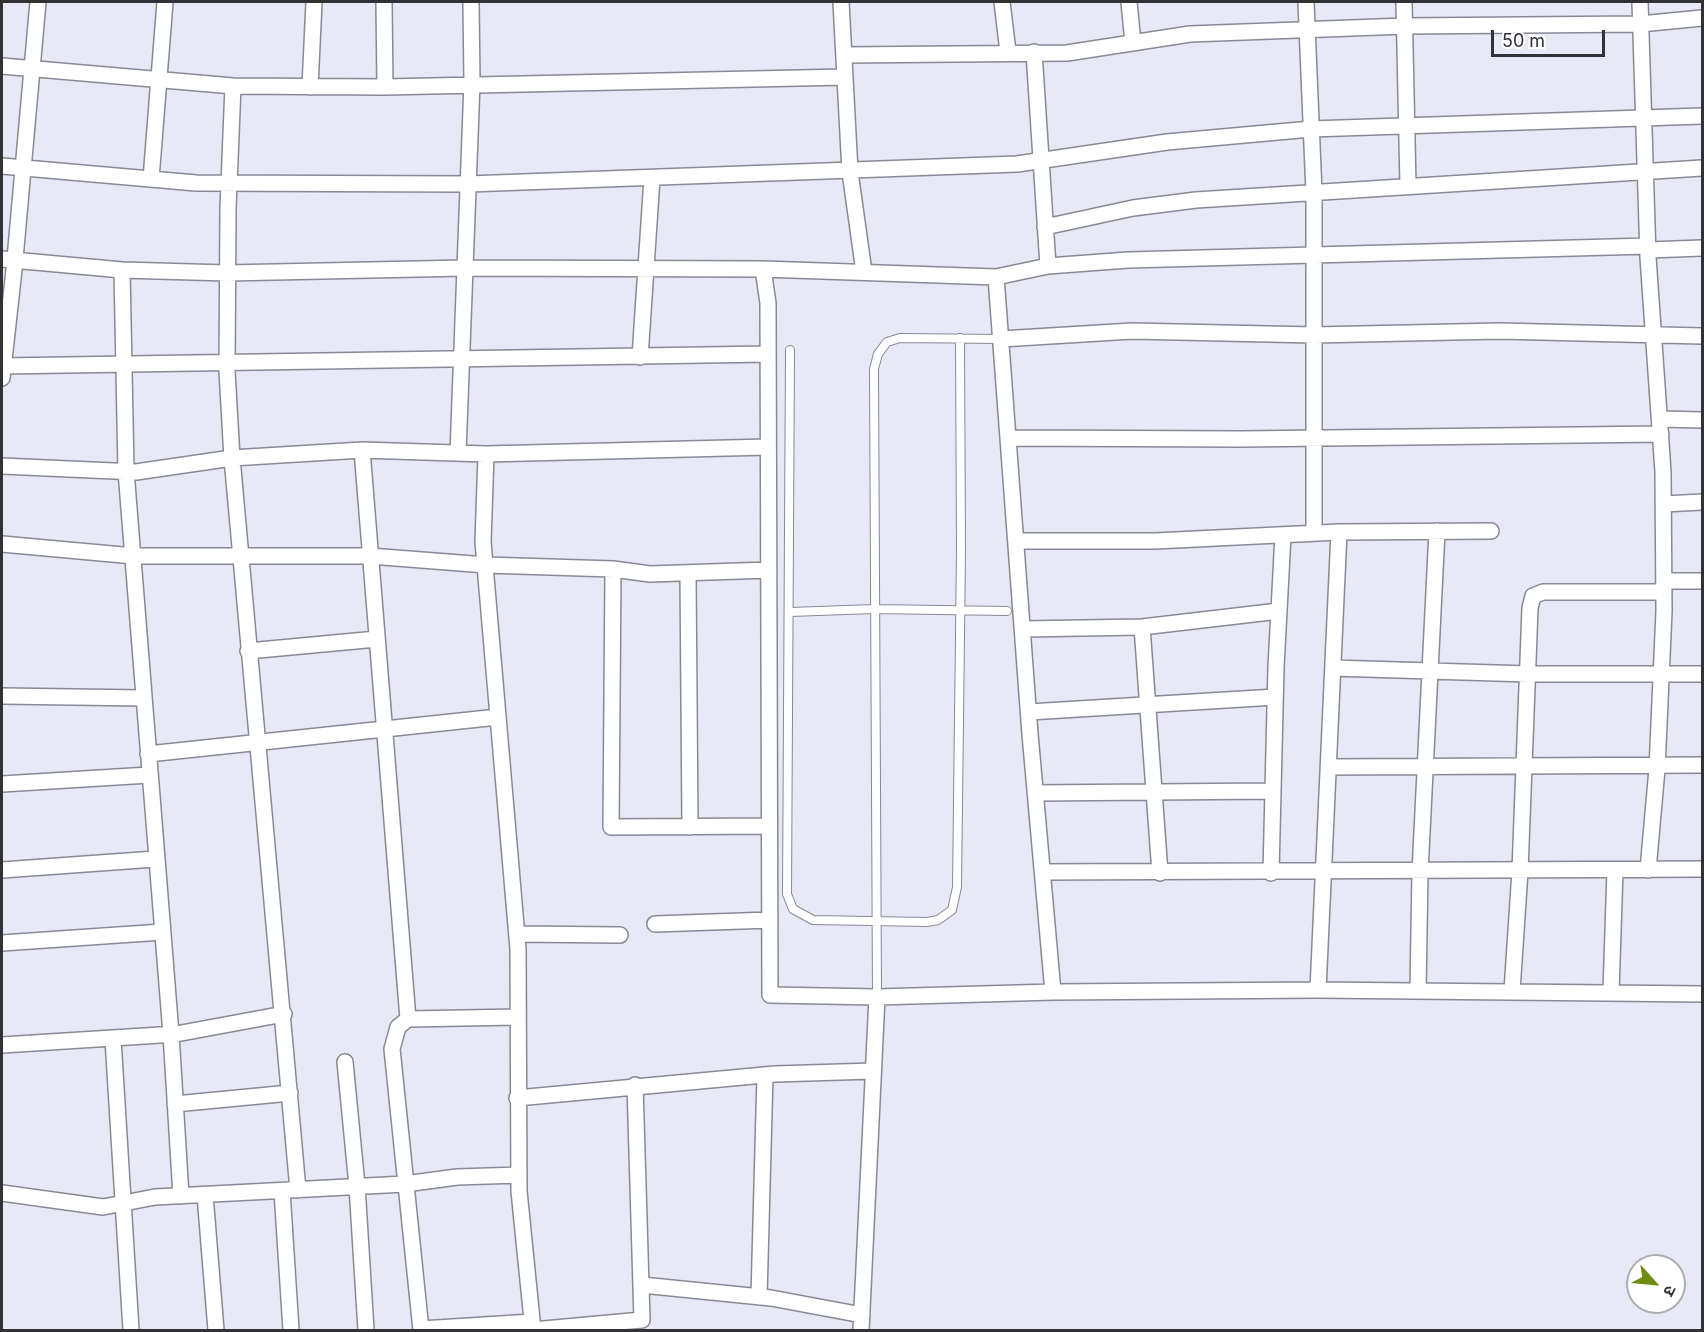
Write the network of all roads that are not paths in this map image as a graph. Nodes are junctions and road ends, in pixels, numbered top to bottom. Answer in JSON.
{"nodes":[{"id":1,"x":38,"y":2,"type":"edge"},
{"id":2,"x":165,"y":2,"type":"edge"},
{"id":3,"x":314,"y":2,"type":"edge"},
{"id":4,"x":384,"y":2,"type":"edge"},
{"id":5,"x":471,"y":2,"type":"edge"},
{"id":6,"x":841,"y":2,"type":"edge"},
{"id":7,"x":1002,"y":2,"type":"edge"},
{"id":8,"x":1129,"y":2,"type":"edge"},
{"id":9,"x":1306,"y":2,"type":"edge"},
{"id":10,"x":1404,"y":2,"type":"edge"},
{"id":11,"x":1640,"y":2,"type":"edge"},
{"id":12,"x":1702,"y":18,"type":"edge"},
{"id":13,"x":1640,"y":24,"type":"junction"},
{"id":14,"x":1405,"y":26,"type":"junction"},
{"id":15,"x":1306,"y":30,"type":"junction"},
{"id":16,"x":1133,"y":43,"type":"junction"},
{"id":17,"x":1008,"y":52,"type":"junction"},
{"id":18,"x":1034,"y":52,"type":"junction"},
{"id":19,"x":844,"y":55,"type":"junction"},
{"id":20,"x":2,"y":66,"type":"edge"},
{"id":21,"x":31,"y":70,"type":"junction"},
{"id":22,"x":845,"y":77,"type":"junction"},
{"id":23,"x":158,"y":80,"type":"junction"},
{"id":24,"x":472,"y":83,"type":"junction"},
{"id":25,"x":233,"y":86,"type":"junction"},
{"id":26,"x":310,"y":87,"type":"junction"},
{"id":27,"x":386,"y":87,"type":"junction"},
{"id":28,"x":1702,"y":116,"type":"edge"},
{"id":29,"x":1643,"y":118,"type":"junction"},
{"id":30,"x":1408,"y":125,"type":"junction"},
{"id":31,"x":1311,"y":129,"type":"junction"},
{"id":32,"x":1039,"y":161,"type":"junction"},
{"id":33,"x":2,"y":166,"type":"edge"},
{"id":34,"x":23,"y":168,"type":"junction"},
{"id":35,"x":1702,"y":168,"type":"edge"},
{"id":36,"x":850,"y":172,"type":"junction"},
{"id":37,"x":1645,"y":172,"type":"junction"},
{"id":38,"x":652,"y":178,"type":"junction"},
{"id":39,"x":151,"y":179,"type":"junction"},
{"id":40,"x":229,"y":184,"type":"junction"},
{"id":41,"x":468,"y":184,"type":"junction"},
{"id":42,"x":1408,"y":186,"type":"junction"},
{"id":43,"x":1314,"y":193,"type":"junction"},
{"id":44,"x":1045,"y":227,"type":"junction"},
{"id":45,"x":1648,"y":248,"type":"junction"},
{"id":46,"x":1702,"y":248,"type":"edge"},
{"id":47,"x":1314,"y":257,"type":"junction"},
{"id":48,"x":8,"y":259,"type":"edge"},
{"id":49,"x":1048,"y":267,"type":"junction"},
{"id":50,"x":465,"y":268,"type":"junction"},
{"id":51,"x":763,"y":269,"type":"junction"},
{"id":52,"x":122,"y":270,"type":"junction"},
{"id":53,"x":646,"y":271,"type":"junction"},
{"id":54,"x":864,"y":272,"type":"junction"},
{"id":55,"x":227,"y":273,"type":"junction"},
{"id":56,"x":996,"y":277,"type":"junction"},
{"id":57,"x":1314,"y":334,"type":"junction"},
{"id":58,"x":1654,"y":335,"type":"junction"},
{"id":59,"x":1702,"y":336,"type":"edge"},
{"id":60,"x":960,"y":338,"type":"junction"},
{"id":61,"x":1001,"y":339,"type":"junction"},
{"id":62,"x":790,"y":350,"type":"dead end"},
{"id":63,"x":768,"y":354,"type":"junction"},
{"id":64,"x":640,"y":357,"type":"junction"},
{"id":65,"x":463,"y":360,"type":"junction"},
{"id":66,"x":227,"y":362,"type":"junction"},
{"id":67,"x":124,"y":364,"type":"junction"},
{"id":68,"x":2,"y":370,"type":"edge"},
{"id":69,"x":1702,"y":420,"type":"edge"},
{"id":70,"x":1660,"y":426,"type":"junction"},
{"id":71,"x":1316,"y":437,"type":"junction"},
{"id":72,"x":1010,"y":438,"type":"junction"},
{"id":73,"x":768,"y":447,"type":"junction"},
{"id":74,"x":362,"y":450,"type":"junction"},
{"id":75,"x":458,"y":453,"type":"junction"},
{"id":76,"x":486,"y":454,"type":"junction"},
{"id":77,"x":232,"y":458,"type":"junction"},
{"id":78,"x":2,"y":466,"type":"edge"},
{"id":79,"x":126,"y":471,"type":"junction"},
{"id":80,"x":1702,"y":502,"type":"edge"},
{"id":81,"x":1664,"y":504,"type":"junction"},
{"id":82,"x":1339,"y":531,"type":"junction"},
{"id":83,"x":1437,"y":531,"type":"junction"},
{"id":84,"x":1491,"y":531,"type":"dead end"},
{"id":85,"x":1314,"y":533,"type":"junction"},
{"id":86,"x":1283,"y":535,"type":"junction"},
{"id":87,"x":1017,"y":541,"type":"junction"},
{"id":88,"x":2,"y":544,"type":"edge"},
{"id":89,"x":240,"y":555,"type":"junction"},
{"id":90,"x":134,"y":556,"type":"junction"},
{"id":91,"x":370,"y":556,"type":"junction"},
{"id":92,"x":486,"y":565,"type":"junction"},
{"id":93,"x":613,"y":569,"type":"junction"},
{"id":94,"x":769,"y":570,"type":"junction"},
{"id":95,"x":688,"y":573,"type":"junction"},
{"id":96,"x":1702,"y":581,"type":"edge"},
{"id":97,"x":1664,"y":586,"type":"junction"},
{"id":98,"x":874,"y":609,"type":"junction"},
{"id":99,"x":960,"y":610,"type":"junction"},
{"id":100,"x":1007,"y":611,"type":"dead end"},
{"id":101,"x":1279,"y":611,"type":"junction"},
{"id":102,"x":790,"y":612,"type":"junction"},
{"id":103,"x":1142,"y":627,"type":"junction"},
{"id":104,"x":1023,"y":629,"type":"junction"},
{"id":105,"x":377,"y":639,"type":"junction"},
{"id":106,"x":248,"y":651,"type":"junction"},
{"id":107,"x":1333,"y":668,"type":"junction"},
{"id":108,"x":1431,"y":672,"type":"junction"},
{"id":109,"x":1528,"y":674,"type":"junction"},
{"id":110,"x":1661,"y":674,"type":"junction"},
{"id":111,"x":1702,"y":674,"type":"edge"},
{"id":112,"x":2,"y":696,"type":"edge"},
{"id":113,"x":1275,"y":697,"type":"junction"},
{"id":114,"x":144,"y":698,"type":"junction"},
{"id":115,"x":1148,"y":703,"type":"junction"},
{"id":116,"x":1029,"y":712,"type":"junction"},
{"id":117,"x":498,"y":717,"type":"junction"},
{"id":118,"x":385,"y":729,"type":"junction"},
{"id":119,"x":257,"y":742,"type":"junction"},
{"id":120,"x":148,"y":754,"type":"junction"},
{"id":121,"x":1658,"y":763,"type":"junction"},
{"id":122,"x":1426,"y":764,"type":"junction"},
{"id":123,"x":1524,"y":765,"type":"junction"},
{"id":124,"x":1702,"y":765,"type":"edge"},
{"id":125,"x":1329,"y":766,"type":"junction"},
{"id":126,"x":149,"y":775,"type":"junction"},
{"id":127,"x":2,"y":783,"type":"edge"},
{"id":128,"x":1273,"y":791,"type":"junction"},
{"id":129,"x":1035,"y":793,"type":"junction"},
{"id":130,"x":1155,"y":794,"type":"junction"},
{"id":131,"x":770,"y":826,"type":"junction"},
{"id":132,"x":690,"y":827,"type":"junction"},
{"id":133,"x":155,"y":859,"type":"junction"},
{"id":134,"x":2,"y":870,"type":"edge"},
{"id":135,"x":1615,"y":870,"type":"junction"},
{"id":136,"x":1648,"y":870,"type":"junction"},
{"id":137,"x":1702,"y":870,"type":"edge"},
{"id":138,"x":1520,"y":871,"type":"junction"},
{"id":139,"x":1042,"y":872,"type":"junction"},
{"id":140,"x":1324,"y":872,"type":"junction"},
{"id":141,"x":1420,"y":872,"type":"junction"},
{"id":142,"x":1160,"y":873,"type":"junction"},
{"id":143,"x":1271,"y":873,"type":"junction"},
{"id":144,"x":770,"y":920,"type":"junction"},
{"id":145,"x":876,"y":920,"type":"junction"},
{"id":146,"x":655,"y":924,"type":"dead end"},
{"id":147,"x":162,"y":932,"type":"junction"},
{"id":148,"x":517,"y":934,"type":"junction"},
{"id":149,"x":620,"y":935,"type":"dead end"},
{"id":150,"x":2,"y":943,"type":"edge"},
{"id":151,"x":1318,"y":990,"type":"junction"},
{"id":152,"x":1418,"y":991,"type":"junction"},
{"id":153,"x":1512,"y":991,"type":"junction"},
{"id":154,"x":1053,"y":992,"type":"junction"},
{"id":155,"x":1611,"y":992,"type":"junction"},
{"id":156,"x":1702,"y":994,"type":"edge"},
{"id":157,"x":877,"y":997,"type":"junction"},
{"id":158,"x":284,"y":1014,"type":"junction"},
{"id":159,"x":517,"y":1017,"type":"junction"},
{"id":160,"x":408,"y":1019,"type":"junction"},
{"id":161,"x":171,"y":1034,"type":"junction"},
{"id":162,"x":113,"y":1039,"type":"junction"},
{"id":163,"x":2,"y":1045,"type":"edge"},
{"id":164,"x":345,"y":1062,"type":"dead end"},
{"id":165,"x":873,"y":1071,"type":"junction"},
{"id":166,"x":765,"y":1075,"type":"junction"},
{"id":167,"x":635,"y":1085,"type":"junction"},
{"id":168,"x":290,"y":1093,"type":"junction"},
{"id":169,"x":517,"y":1098,"type":"junction"},
{"id":170,"x":175,"y":1104,"type":"junction"},
{"id":171,"x":519,"y":1175,"type":"junction"},
{"id":172,"x":405,"y":1184,"type":"junction"},
{"id":173,"x":357,"y":1186,"type":"junction"},
{"id":174,"x":298,"y":1190,"type":"junction"},
{"id":175,"x":282,"y":1191,"type":"junction"},
{"id":176,"x":2,"y":1193,"type":"edge"},
{"id":177,"x":205,"y":1195,"type":"junction"},
{"id":178,"x":181,"y":1196,"type":"junction"},
{"id":179,"x":125,"y":1203,"type":"junction"},
{"id":180,"x":642,"y":1285,"type":"junction"},
{"id":181,"x":759,"y":1297,"type":"junction"},
{"id":182,"x":862,"y":1323,"type":"edge"},
{"id":183,"x":533,"y":1327,"type":"edge"},
{"id":184,"x":131,"y":1330,"type":"edge"},
{"id":185,"x":216,"y":1330,"type":"edge"},
{"id":186,"x":291,"y":1330,"type":"edge"},
{"id":187,"x":366,"y":1330,"type":"edge"},
{"id":188,"x":421,"y":1330,"type":"edge"}],
"edges":[{"from":1,"to":21,"type":"street"},
{"from":2,"to":23,"type":"street"},
{"from":3,"to":26,"type":"street"},
{"from":4,"to":27,"type":"street"},
{"from":5,"to":24,"type":"street"},
{"from":6,"to":19,"type":"street"},
{"from":7,"to":17,"type":"street"},
{"from":8,"to":16,"type":"street"},
{"from":9,"to":15,"type":"street"},
{"from":10,"to":14,"type":"street"},
{"from":11,"to":13,"type":"street"},
{"from":12,"to":13,"type":"street"},
{"from":13,"to":14,"type":"street"},
{"from":13,"to":29,"type":"street"},
{"from":14,"to":15,"type":"street"},
{"from":14,"to":30,"type":"street"},
{"from":15,"to":16,"type":"street"},
{"from":15,"to":31,"type":"street"},
{"from":16,"to":18,"type":"street"},
{"from":17,"to":18,"type":"street"},
{"from":17,"to":19,"type":"street"},
{"from":18,"to":32,"type":"street"},
{"from":19,"to":22,"type":"street"},
{"from":20,"to":21,"type":"street"},
{"from":21,"to":23,"type":"street"},
{"from":21,"to":34,"type":"street"},
{"from":22,"to":24,"type":"street"},
{"from":22,"to":36,"type":"street"},
{"from":23,"to":25,"type":"street"},
{"from":23,"to":39,"type":"street"},
{"from":24,"to":27,"type":"street"},
{"from":24,"to":41,"type":"street"},
{"from":25,"to":26,"type":"street"},
{"from":25,"to":40,"type":"street"},
{"from":26,"to":27,"type":"street"},
{"from":28,"to":29,"type":"street"},
{"from":29,"to":30,"type":"street"},
{"from":29,"to":37,"type":"street"},
{"from":30,"to":31,"type":"street"},
{"from":30,"to":42,"type":"street"},
{"from":31,"to":32,"type":"street"},
{"from":31,"to":43,"type":"street"},
{"from":32,"to":36,"type":"street"},
{"from":32,"to":44,"type":"street"},
{"from":33,"to":34,"type":"street"},
{"from":34,"to":39,"type":"street"},
{"from":34,"to":48,"type":"street"},
{"from":35,"to":37,"type":"street"},
{"from":36,"to":38,"type":"street"},
{"from":36,"to":54,"type":"street"},
{"from":37,"to":42,"type":"street"},
{"from":37,"to":45,"type":"street"},
{"from":38,"to":41,"type":"street"},
{"from":38,"to":53,"type":"street"},
{"from":39,"to":40,"type":"street"},
{"from":40,"to":41,"type":"street"},
{"from":40,"to":55,"type":"street"},
{"from":41,"to":50,"type":"street"},
{"from":42,"to":43,"type":"street"},
{"from":43,"to":44,"type":"street"},
{"from":43,"to":47,"type":"street"},
{"from":44,"to":49,"type":"street"},
{"from":45,"to":46,"type":"street"},
{"from":45,"to":47,"type":"street"},
{"from":45,"to":58,"type":"street"},
{"from":47,"to":49,"type":"street"},
{"from":47,"to":57,"type":"street"},
{"from":48,"to":52,"type":"street"},
{"from":48,"to":68,"type":"street"},
{"from":49,"to":56,"type":"street"},
{"from":50,"to":53,"type":"street"},
{"from":50,"to":55,"type":"street"},
{"from":50,"to":65,"type":"street"},
{"from":51,"to":53,"type":"street"},
{"from":51,"to":54,"type":"street"},
{"from":51,"to":63,"type":"street"},
{"from":52,"to":55,"type":"street"},
{"from":52,"to":67,"type":"street"},
{"from":53,"to":64,"type":"street"},
{"from":54,"to":56,"type":"street"},
{"from":55,"to":66,"type":"street"},
{"from":56,"to":61,"type":"street"},
{"from":57,"to":58,"type":"street"},
{"from":57,"to":61,"type":"street"},
{"from":57,"to":71,"type":"street"},
{"from":58,"to":59,"type":"street"},
{"from":58,"to":70,"type":"street"},
{"from":60,"to":61,"type":"lane"},
{"from":60,"to":98,"type":"lane"},
{"from":60,"to":99,"type":"lane"},
{"from":61,"to":72,"type":"street"},
{"from":62,"to":102,"type":"lane"},
{"from":63,"to":64,"type":"street"},
{"from":63,"to":73,"type":"street"},
{"from":64,"to":65,"type":"street"},
{"from":65,"to":66,"type":"street"},
{"from":65,"to":75,"type":"street"},
{"from":66,"to":67,"type":"street"},
{"from":66,"to":77,"type":"street"},
{"from":67,"to":68,"type":"street"},
{"from":67,"to":79,"type":"street"},
{"from":69,"to":70,"type":"street"},
{"from":70,"to":71,"type":"street"},
{"from":70,"to":81,"type":"street"},
{"from":71,"to":72,"type":"street"},
{"from":71,"to":85,"type":"street"},
{"from":72,"to":87,"type":"street"},
{"from":73,"to":76,"type":"street"},
{"from":73,"to":94,"type":"street"},
{"from":74,"to":75,"type":"street"},
{"from":74,"to":77,"type":"street"},
{"from":74,"to":91,"type":"street"},
{"from":75,"to":76,"type":"street"},
{"from":76,"to":92,"type":"street"},
{"from":77,"to":79,"type":"street"},
{"from":77,"to":89,"type":"street"},
{"from":78,"to":79,"type":"street"},
{"from":79,"to":90,"type":"street"},
{"from":80,"to":81,"type":"street"},
{"from":81,"to":97,"type":"street"},
{"from":82,"to":83,"type":"street"},
{"from":82,"to":85,"type":"street"},
{"from":82,"to":107,"type":"street"},
{"from":83,"to":84,"type":"street"},
{"from":83,"to":108,"type":"street"},
{"from":85,"to":86,"type":"street"},
{"from":86,"to":87,"type":"street"},
{"from":86,"to":101,"type":"street"},
{"from":87,"to":104,"type":"street"},
{"from":88,"to":90,"type":"street"},
{"from":89,"to":90,"type":"street"},
{"from":89,"to":91,"type":"street"},
{"from":89,"to":106,"type":"street"},
{"from":90,"to":114,"type":"street"},
{"from":91,"to":92,"type":"street"},
{"from":91,"to":105,"type":"street"},
{"from":92,"to":93,"type":"street"},
{"from":92,"to":117,"type":"street"},
{"from":93,"to":95,"type":"street"},
{"from":93,"to":132,"type":"street"},
{"from":94,"to":95,"type":"street"},
{"from":94,"to":131,"type":"street"},
{"from":95,"to":132,"type":"street"},
{"from":96,"to":97,"type":"street"},
{"from":97,"to":109,"type":"street"},
{"from":97,"to":110,"type":"street"},
{"from":98,"to":99,"type":"lane"},
{"from":98,"to":102,"type":"lane"},
{"from":98,"to":145,"type":"lane"},
{"from":99,"to":100,"type":"lane"},
{"from":99,"to":145,"type":"lane"},
{"from":101,"to":103,"type":"street"},
{"from":101,"to":113,"type":"street"},
{"from":102,"to":145,"type":"lane"},
{"from":103,"to":104,"type":"street"},
{"from":103,"to":115,"type":"street"},
{"from":104,"to":116,"type":"street"},
{"from":105,"to":106,"type":"street"},
{"from":105,"to":118,"type":"street"},
{"from":106,"to":119,"type":"street"},
{"from":107,"to":108,"type":"street"},
{"from":107,"to":125,"type":"street"},
{"from":108,"to":109,"type":"street"},
{"from":108,"to":122,"type":"street"},
{"from":109,"to":110,"type":"street"},
{"from":109,"to":123,"type":"street"},
{"from":110,"to":111,"type":"street"},
{"from":110,"to":121,"type":"street"},
{"from":112,"to":114,"type":"street"},
{"from":113,"to":115,"type":"street"},
{"from":113,"to":128,"type":"street"},
{"from":114,"to":120,"type":"street"},
{"from":115,"to":116,"type":"street"},
{"from":115,"to":130,"type":"street"},
{"from":116,"to":129,"type":"street"},
{"from":117,"to":118,"type":"street"},
{"from":117,"to":148,"type":"street"},
{"from":118,"to":119,"type":"street"},
{"from":118,"to":160,"type":"street"},
{"from":119,"to":120,"type":"street"},
{"from":119,"to":158,"type":"street"},
{"from":120,"to":126,"type":"street"},
{"from":121,"to":123,"type":"street"},
{"from":121,"to":124,"type":"street"},
{"from":121,"to":136,"type":"street"},
{"from":122,"to":123,"type":"street"},
{"from":122,"to":125,"type":"street"},
{"from":122,"to":141,"type":"street"},
{"from":123,"to":138,"type":"street"},
{"from":125,"to":140,"type":"street"},
{"from":126,"to":127,"type":"street"},
{"from":126,"to":133,"type":"street"},
{"from":128,"to":130,"type":"street"},
{"from":128,"to":143,"type":"street"},
{"from":129,"to":130,"type":"street"},
{"from":129,"to":139,"type":"street"},
{"from":130,"to":142,"type":"street"},
{"from":131,"to":132,"type":"street"},
{"from":131,"to":144,"type":"street"},
{"from":133,"to":134,"type":"street"},
{"from":133,"to":147,"type":"street"},
{"from":135,"to":136,"type":"street"},
{"from":135,"to":138,"type":"street"},
{"from":135,"to":155,"type":"street"},
{"from":136,"to":137,"type":"street"},
{"from":138,"to":141,"type":"street"},
{"from":138,"to":153,"type":"street"},
{"from":139,"to":142,"type":"street"},
{"from":139,"to":154,"type":"street"},
{"from":140,"to":141,"type":"street"},
{"from":140,"to":143,"type":"street"},
{"from":140,"to":151,"type":"street"},
{"from":141,"to":152,"type":"street"},
{"from":142,"to":143,"type":"street"},
{"from":144,"to":146,"type":"street"},
{"from":144,"to":157,"type":"street"},
{"from":145,"to":157,"type":"lane"},
{"from":147,"to":150,"type":"street"},
{"from":147,"to":161,"type":"street"},
{"from":148,"to":149,"type":"street"},
{"from":148,"to":159,"type":"street"},
{"from":151,"to":152,"type":"street"},
{"from":151,"to":154,"type":"street"},
{"from":152,"to":153,"type":"street"},
{"from":153,"to":155,"type":"street"},
{"from":154,"to":157,"type":"street"},
{"from":155,"to":156,"type":"street"},
{"from":157,"to":165,"type":"street"},
{"from":158,"to":161,"type":"street"},
{"from":158,"to":168,"type":"street"},
{"from":159,"to":160,"type":"street"},
{"from":159,"to":169,"type":"street"},
{"from":160,"to":172,"type":"street"},
{"from":161,"to":162,"type":"street"},
{"from":161,"to":170,"type":"street"},
{"from":162,"to":163,"type":"street"},
{"from":162,"to":179,"type":"street"},
{"from":164,"to":173,"type":"street"},
{"from":165,"to":166,"type":"street"},
{"from":165,"to":182,"type":"street"},
{"from":166,"to":167,"type":"street"},
{"from":166,"to":181,"type":"street"},
{"from":167,"to":169,"type":"street"},
{"from":167,"to":180,"type":"street"},
{"from":168,"to":170,"type":"street"},
{"from":168,"to":174,"type":"street"},
{"from":169,"to":171,"type":"street"},
{"from":170,"to":178,"type":"street"},
{"from":171,"to":172,"type":"street"},
{"from":171,"to":183,"type":"street"},
{"from":172,"to":173,"type":"street"},
{"from":172,"to":188,"type":"street"},
{"from":173,"to":174,"type":"street"},
{"from":173,"to":187,"type":"street"},
{"from":174,"to":175,"type":"street"},
{"from":175,"to":177,"type":"street"},
{"from":175,"to":186,"type":"street"},
{"from":176,"to":179,"type":"street"},
{"from":177,"to":178,"type":"street"},
{"from":177,"to":185,"type":"street"},
{"from":178,"to":179,"type":"street"},
{"from":179,"to":184,"type":"street"},
{"from":180,"to":181,"type":"street"},
{"from":180,"to":183,"type":"street"},
{"from":181,"to":182,"type":"street"},
{"from":183,"to":188,"type":"street"}]}
